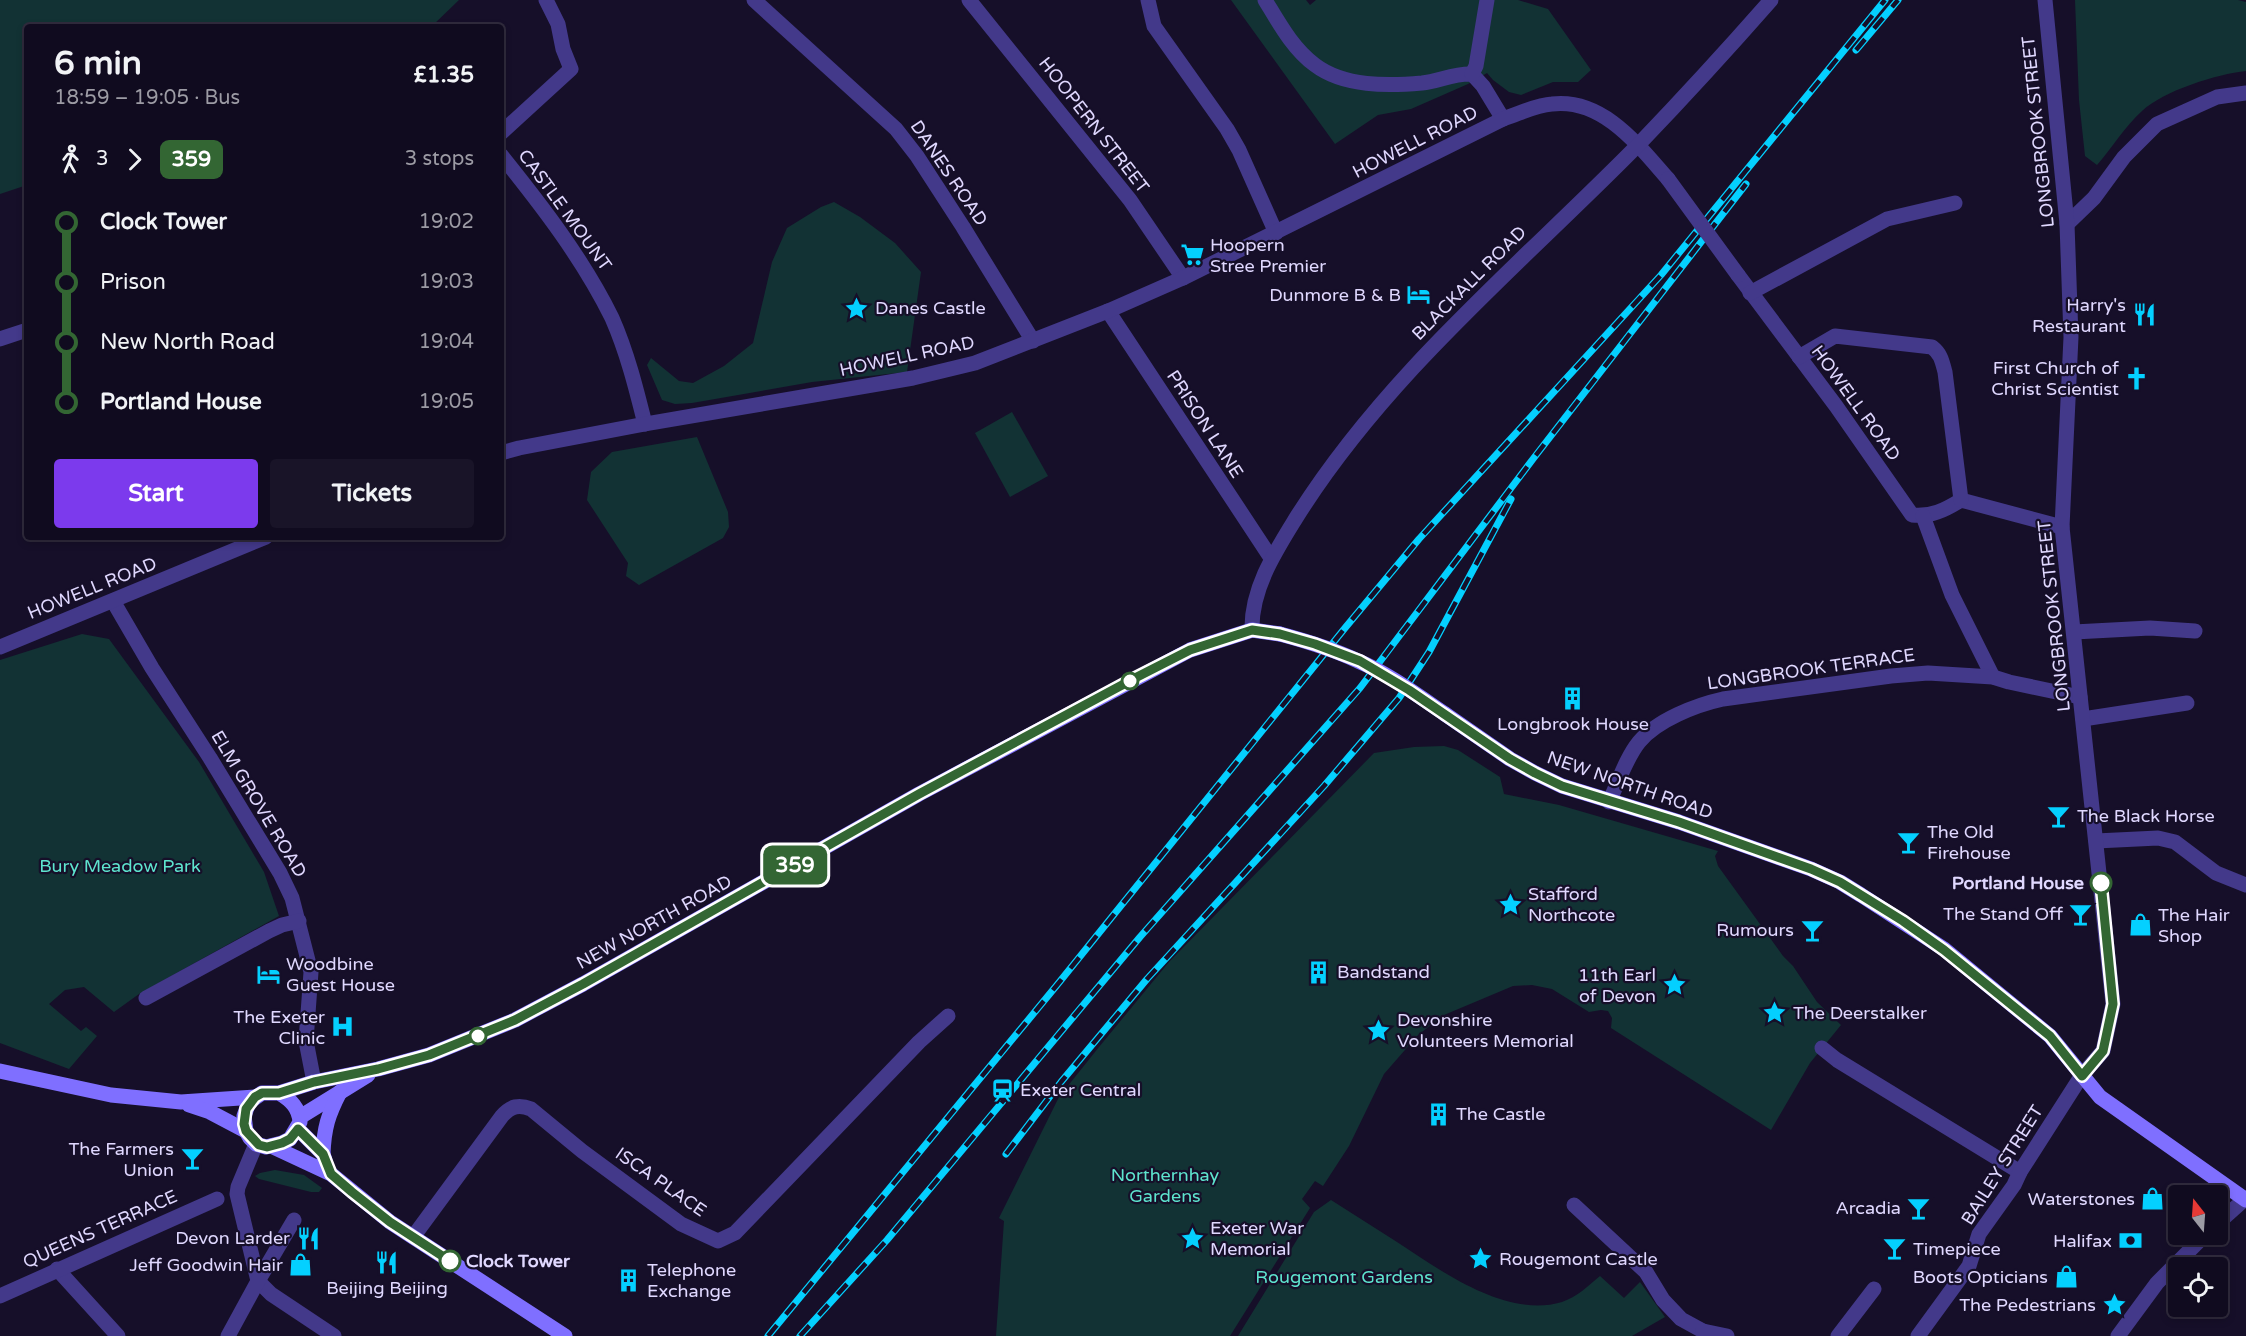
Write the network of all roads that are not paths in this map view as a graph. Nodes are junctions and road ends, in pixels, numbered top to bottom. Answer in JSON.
{"nodes":[{"id":1,"x":546,"y":0,"type":"edge"},
{"id":2,"x":754,"y":0,"type":"edge"},
{"id":3,"x":969,"y":0,"type":"edge"},
{"id":4,"x":1148,"y":0,"type":"edge"},
{"id":5,"x":1265,"y":0,"type":"edge"},
{"id":6,"x":1487,"y":0,"type":"edge"},
{"id":7,"x":1771,"y":0,"type":"edge"},
{"id":8,"x":2045,"y":0,"type":"edge"},
{"id":9,"x":1472,"y":74,"type":"junction"},
{"id":10,"x":2246,"y":93,"type":"edge"},
{"id":11,"x":1503,"y":119,"type":"junction"},
{"id":12,"x":504,"y":130,"type":"edge"},
{"id":13,"x":1638,"y":145,"type":"junction"},
{"id":14,"x":504,"y":159,"type":"edge"},
{"id":15,"x":1955,"y":203,"type":"dead end"},
{"id":16,"x":2067,"y":224,"type":"junction"},
{"id":17,"x":1276,"y":233,"type":"junction"},
{"id":18,"x":1183,"y":278,"type":"junction"},
{"id":19,"x":1750,"y":293,"type":"junction"},
{"id":20,"x":1108,"y":311,"type":"junction"},
{"id":21,"x":24,"y":331,"type":"edge"},
{"id":22,"x":0,"y":339,"type":"edge"},
{"id":23,"x":1033,"y":340,"type":"junction"},
{"id":24,"x":1798,"y":357,"type":"junction"},
{"id":25,"x":645,"y":424,"type":"junction"},
{"id":26,"x":504,"y":452,"type":"edge"},
{"id":27,"x":1961,"y":501,"type":"junction"},
{"id":28,"x":1917,"y":516,"type":"junction"},
{"id":29,"x":2062,"y":527,"type":"junction"},
{"id":30,"x":257,"y":540,"type":"edge"},
{"id":31,"x":1271,"y":558,"type":"junction"},
{"id":32,"x":113,"y":601,"type":"junction"},
{"id":33,"x":1252,"y":630,"type":"junction"},
{"id":34,"x":2195,"y":631,"type":"dead end"},
{"id":35,"x":2074,"y":632,"type":"junction"},
{"id":36,"x":0,"y":647,"type":"edge"},
{"id":37,"x":1993,"y":677,"type":"junction"},
{"id":38,"x":2080,"y":697,"type":"junction"},
{"id":39,"x":2187,"y":703,"type":"dead end"},
{"id":40,"x":2084,"y":719,"type":"junction"},
{"id":41,"x":1609,"y":802,"type":"junction"},
{"id":42,"x":2096,"y":841,"type":"junction"},
{"id":43,"x":2246,"y":885,"type":"edge"},
{"id":44,"x":299,"y":921,"type":"junction"},
{"id":45,"x":146,"y":998,"type":"dead end"},
{"id":46,"x":948,"y":1016,"type":"dead end"},
{"id":47,"x":1822,"y":1048,"type":"dead end"},
{"id":48,"x":378,"y":1069,"type":"junction"},
{"id":49,"x":0,"y":1071,"type":"edge"},
{"id":50,"x":2082,"y":1076,"type":"junction"},
{"id":51,"x":314,"y":1082,"type":"junction"},
{"id":52,"x":340,"y":1092,"type":"junction"},
{"id":53,"x":279,"y":1093,"type":"junction"},
{"id":54,"x":255,"y":1097,"type":"junction"},
{"id":55,"x":181,"y":1102,"type":"junction"},
{"id":56,"x":299,"y":1123,"type":"junction"},
{"id":57,"x":246,"y":1131,"type":"junction"},
{"id":58,"x":264,"y":1145,"type":"junction"},
{"id":59,"x":323,"y":1154,"type":"junction"},
{"id":60,"x":2020,"y":1172,"type":"junction"},
{"id":61,"x":331,"y":1174,"type":"junction"},
{"id":62,"x":217,"y":1199,"type":"dead end"},
{"id":63,"x":2246,"y":1199,"type":"edge"},
{"id":64,"x":1574,"y":1205,"type":"dead end"},
{"id":65,"x":2228,"y":1215,"type":"edge"},
{"id":66,"x":294,"y":1220,"type":"dead end"},
{"id":67,"x":413,"y":1237,"type":"junction"},
{"id":68,"x":2195,"y":1245,"type":"edge"},
{"id":69,"x":57,"y":1269,"type":"junction"},
{"id":70,"x":258,"y":1281,"type":"junction"},
{"id":71,"x":1874,"y":1288,"type":"dead end"},
{"id":72,"x":0,"y":1296,"type":"edge"},
{"id":73,"x":1706,"y":1334,"type":"edge"},
{"id":74,"x":118,"y":1336,"type":"edge"},
{"id":75,"x":228,"y":1336,"type":"edge"},
{"id":76,"x":334,"y":1336,"type":"edge"},
{"id":77,"x":565,"y":1336,"type":"edge"},
{"id":78,"x":1727,"y":1336,"type":"edge"},
{"id":79,"x":1838,"y":1336,"type":"edge"},
{"id":80,"x":1918,"y":1336,"type":"edge"},
{"id":81,"x":2118,"y":1336,"type":"edge"}],
"edges":[{"from":1,"to":12,"type":"street"},
{"from":2,"to":23,"type":"street","name":"DANES ROAD"},
{"from":3,"to":18,"type":"street","name":"HOOPERN STREET"},
{"from":4,"to":17,"type":"street"},
{"from":5,"to":9,"type":"street"},
{"from":6,"to":9,"type":"street"},
{"from":7,"to":13,"type":"street","name":"BLACKALL ROAD"},
{"from":8,"to":16,"type":"street","name":"LONGBROOK STREET"},
{"from":9,"to":11,"type":"street"},
{"from":10,"to":16,"type":"street"},
{"from":11,"to":13,"type":"street","name":"HOWELL ROAD"},
{"from":11,"to":17,"type":"street","name":"HOWELL ROAD"},
{"from":13,"to":19,"type":"street","name":"HOWELL ROAD","bridge":true},
{"from":13,"to":31,"type":"street","name":"BLACKALL ROAD"},
{"from":14,"to":25,"type":"street","name":"CASTLE MOUNT"},
{"from":15,"to":19,"type":"street"},
{"from":16,"to":29,"type":"street","name":"LONGBROOK STREET"},
{"from":17,"to":18,"type":"street","name":"HOWELL ROAD"},
{"from":18,"to":20,"type":"street","name":"HOWELL ROAD"},
{"from":19,"to":24,"type":"street","name":"HOWELL ROAD"},
{"from":20,"to":23,"type":"street","name":"HOWELL ROAD"},
{"from":20,"to":31,"type":"street","name":"PRISON LANE"},
{"from":21,"to":22,"type":"street"},
{"from":23,"to":25,"type":"street","name":"HOWELL ROAD"},
{"from":24,"to":27,"type":"street"},
{"from":24,"to":28,"type":"street","name":"HOWELL ROAD"},
{"from":25,"to":26,"type":"street","name":"HOWELL ROAD"},
{"from":27,"to":28,"type":"street"},
{"from":27,"to":29,"type":"street"},
{"from":28,"to":37,"type":"street","name":"HOWELL ROAD"},
{"from":29,"to":35,"type":"street","name":"LONGBROOK STREET"},
{"from":30,"to":32,"type":"street","name":"HOWELL ROAD"},
{"from":31,"to":33,"type":"street","name":"BLACKALL ROAD"},
{"from":32,"to":36,"type":"street","name":"HOWELL ROAD"},
{"from":32,"to":44,"type":"street","name":"ELM GROVE ROAD"},
{"from":33,"to":41,"type":"main road","name":"NEW NORTH ROAD","bridge":true},
{"from":33,"to":48,"type":"main road","name":"NEW NORTH ROAD"},
{"from":34,"to":35,"type":"street"},
{"from":35,"to":38,"type":"street","name":"LONGBROOK STREET"},
{"from":37,"to":38,"type":"street"},
{"from":37,"to":41,"type":"street","name":"LONGBROOK TERRACE"},
{"from":38,"to":40,"type":"street","name":"LONGBROOK STREET"},
{"from":39,"to":40,"type":"street"},
{"from":40,"to":42,"type":"street","name":"LONGBROOK STREET"},
{"from":41,"to":50,"type":"main road","name":"NEW NORTH ROAD"},
{"from":42,"to":43,"type":"street"},
{"from":42,"to":50,"type":"street","name":"LONGBROOK STREET"},
{"from":44,"to":45,"type":"street"},
{"from":44,"to":51,"type":"street","name":"ELM GROVE ROAD"},
{"from":46,"to":67,"type":"street","name":"ISCA PLACE"},
{"from":47,"to":60,"type":"street"},
{"from":48,"to":51,"type":"main road","name":"NEW NORTH ROAD"},
{"from":48,"to":52,"type":"main road","name":"NEW NORTH ROAD"},
{"from":49,"to":55,"type":"main road","name":"NEW NORTH ROAD"},
{"from":50,"to":60,"type":"street","name":"BAILEY STREET"},
{"from":50,"to":63,"type":"main road","name":"NEW NORTH ROAD"},
{"from":51,"to":53,"type":"main road","name":"NEW NORTH ROAD"},
{"from":52,"to":56,"type":"main road","name":"NEW NORTH ROAD"},
{"from":52,"to":59,"type":"main road"},
{"from":53,"to":54,"type":"main road","name":"NEW NORTH ROAD"},
{"from":53,"to":56,"type":"main road"},
{"from":54,"to":55,"type":"main road","name":"NEW NORTH ROAD"},
{"from":54,"to":57,"type":"main road"},
{"from":55,"to":57,"type":"main road","name":"NEW NORTH ROAD"},
{"from":56,"to":58,"type":"main road","name":"NEW NORTH ROAD"},
{"from":56,"to":59,"type":"main road"},
{"from":57,"to":58,"type":"main road","name":"NEW NORTH ROAD"},
{"from":58,"to":61,"type":"main road"},
{"from":58,"to":70,"type":"street"},
{"from":59,"to":61,"type":"main road"},
{"from":60,"to":80,"type":"street","name":"BAILEY STREET"},
{"from":61,"to":67,"type":"main road"},
{"from":62,"to":69,"type":"street","name":"QUEENS TERRACE"},
{"from":63,"to":65,"type":"street"},
{"from":64,"to":73,"type":"street"},
{"from":66,"to":70,"type":"street"},
{"from":67,"to":77,"type":"main road"},
{"from":68,"to":81,"type":"street"},
{"from":69,"to":72,"type":"street","name":"QUEENS TERRACE"},
{"from":69,"to":74,"type":"street"},
{"from":70,"to":75,"type":"street"},
{"from":70,"to":76,"type":"street"},
{"from":71,"to":79,"type":"street"},
{"from":73,"to":78,"type":"street"}]}
